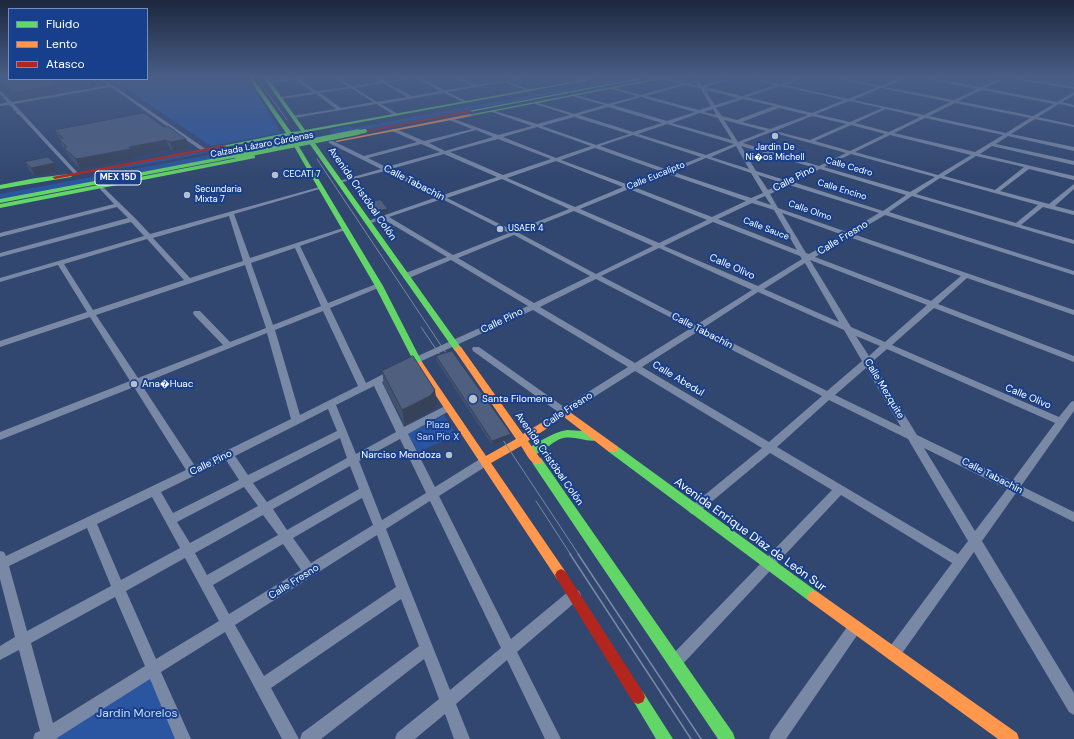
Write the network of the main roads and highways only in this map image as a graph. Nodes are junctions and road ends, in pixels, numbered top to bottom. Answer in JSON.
{"nodes":[{"id":1,"x":275,"y":111,"type":"edge"},
{"id":2,"x":290,"y":111,"type":"edge"},
{"id":3,"x":415,"y":111,"type":"edge"},
{"id":4,"x":433,"y":111,"type":"edge"},
{"id":5,"x":439,"y":111,"type":"edge"},
{"id":6,"x":480,"y":111,"type":"edge"},
{"id":7,"x":488,"y":111,"type":"edge"},
{"id":8,"x":423,"y":114,"type":"junction"},
{"id":9,"x":454,"y":117,"type":"junction"},
{"id":10,"x":285,"y":126,"type":"junction"},
{"id":11,"x":336,"y":126,"type":"junction"},
{"id":12,"x":303,"y":129,"type":"junction"},
{"id":13,"x":362,"y":129,"type":"junction"},
{"id":14,"x":291,"y":134,"type":"junction"},
{"id":15,"x":354,"y":138,"type":"junction"},
{"id":16,"x":259,"y":140,"type":"junction"},
{"id":17,"x":316,"y":148,"type":"junction"},
{"id":18,"x":300,"y":151,"type":"junction"},
{"id":19,"x":235,"y":152,"type":"junction"},
{"id":20,"x":264,"y":155,"type":"junction"},
{"id":21,"x":137,"y":167,"type":"junction"},
{"id":22,"x":23,"y":183,"type":"junction"},
{"id":23,"x":97,"y":185,"type":"junction"},
{"id":24,"x":0,"y":187,"type":"edge"},
{"id":25,"x":0,"y":193,"type":"edge"},
{"id":26,"x":0,"y":201,"type":"edge"},
{"id":27,"x":0,"y":206,"type":"edge"},
{"id":28,"x":564,"y":412,"type":"joint"},
{"id":29,"x":522,"y":440,"type":"junction"},
{"id":30,"x":603,"y":441,"type":"junction"},
{"id":31,"x":531,"y":452,"type":"junction"},
{"id":32,"x":484,"y":462,"type":"junction"},
{"id":33,"x":665,"y":739,"type":"edge"},
{"id":34,"x":727,"y":739,"type":"edge"},
{"id":35,"x":1011,"y":739,"type":"edge"}],
"edges":[{"from":1,"to":10,"type":"main road"},
{"from":2,"to":12,"type":"main road","name":"Avenida Cristóbal Colón"},
{"from":3,"to":11,"type":"main road","name":"Calzada Lázaro Cárdenas"},
{"from":4,"to":8,"type":"main road"},
{"from":5,"to":8,"type":"main road","name":"Calzada Lázaro Cárdenas","number":"MEX 15D"},
{"from":6,"to":9,"type":"main road","name":"Calzada Lázaro Cárdenas","number":"MEX 15D"},
{"from":7,"to":9,"type":"main road"},
{"from":8,"to":13,"type":"main road","name":"Calzada Lázaro Cárdenas","number":"MEX 15D"},
{"from":9,"to":13,"type":"main road","name":"Calzada Lázaro Cárdenas","number":"MEX 15D"},
{"from":9,"to":15,"type":"main road","name":"Calzada Lázaro Cárdenas"},
{"from":10,"to":12,"type":"main road"},
{"from":10,"to":14,"type":"main road"},
{"from":11,"to":12,"type":"main road","name":"Calzada Lázaro Cárdenas"},
{"from":11,"to":15,"type":"main road"},
{"from":12,"to":14,"type":"main road","name":"Calzada Lázaro Cárdenas"},
{"from":12,"to":17,"type":"main road","name":"Avenida Cristóbal Colón"},
{"from":13,"to":19,"type":"main road","name":"Calzada Lázaro Cárdenas","number":"MEX 15D","bridge":true},
{"from":14,"to":16,"type":"main road","name":"Calzada Lázaro Cárdenas"},
{"from":14,"to":18,"type":"main road"},
{"from":15,"to":17,"type":"main road","name":"Calzada Lázaro Cárdenas"},
{"from":16,"to":20,"type":"main road"},
{"from":16,"to":22,"type":"main road","name":"Calzada Lázaro Cárdenas"},
{"from":17,"to":18,"type":"main road","name":"Calzada Lázaro Cárdenas"},
{"from":17,"to":29,"type":"main road","name":"Avenida Cristóbal Colón"},
{"from":18,"to":20,"type":"main road","name":"Calzada Lázaro Cárdenas"},
{"from":18,"to":32,"type":"main road"},
{"from":19,"to":21,"type":"main road","name":"Calzada Lázaro Cárdenas","number":"MEX 15D"},
{"from":19,"to":23,"type":"main road","name":"Calzada Lázaro Cárdenas","number":"MEX 15D"},
{"from":20,"to":23,"type":"main road","name":"Calzada Lázaro Cárdenas"},
{"from":21,"to":22,"type":"main road"},
{"from":21,"to":25,"type":"main road","name":"Calzada Lázaro Cárdenas","number":"MEX 15D"},
{"from":22,"to":24,"type":"main road","name":"Calzada Lázaro Cárdenas"},
{"from":23,"to":26,"type":"main road","name":"Calzada Lázaro Cárdenas","number":"MEX 15D"},
{"from":23,"to":27,"type":"main road"},
{"from":28,"to":29,"type":"main road","name":"Calle Fresno"},
{"from":28,"to":30,"type":"main road","name":"Avenida Enrique Díaz de León Sur"},
{"from":29,"to":31,"type":"main road","name":"Avenida Cristóbal Colón"},
{"from":29,"to":32,"type":"main road","name":"Calle Fresno"},
{"from":30,"to":31,"type":"main road"},
{"from":30,"to":35,"type":"main road","name":"Avenida Enrique Díaz de León Sur"},
{"from":31,"to":34,"type":"main road","name":"Avenida Cristóbal Colón"},
{"from":32,"to":33,"type":"main road"}]}
